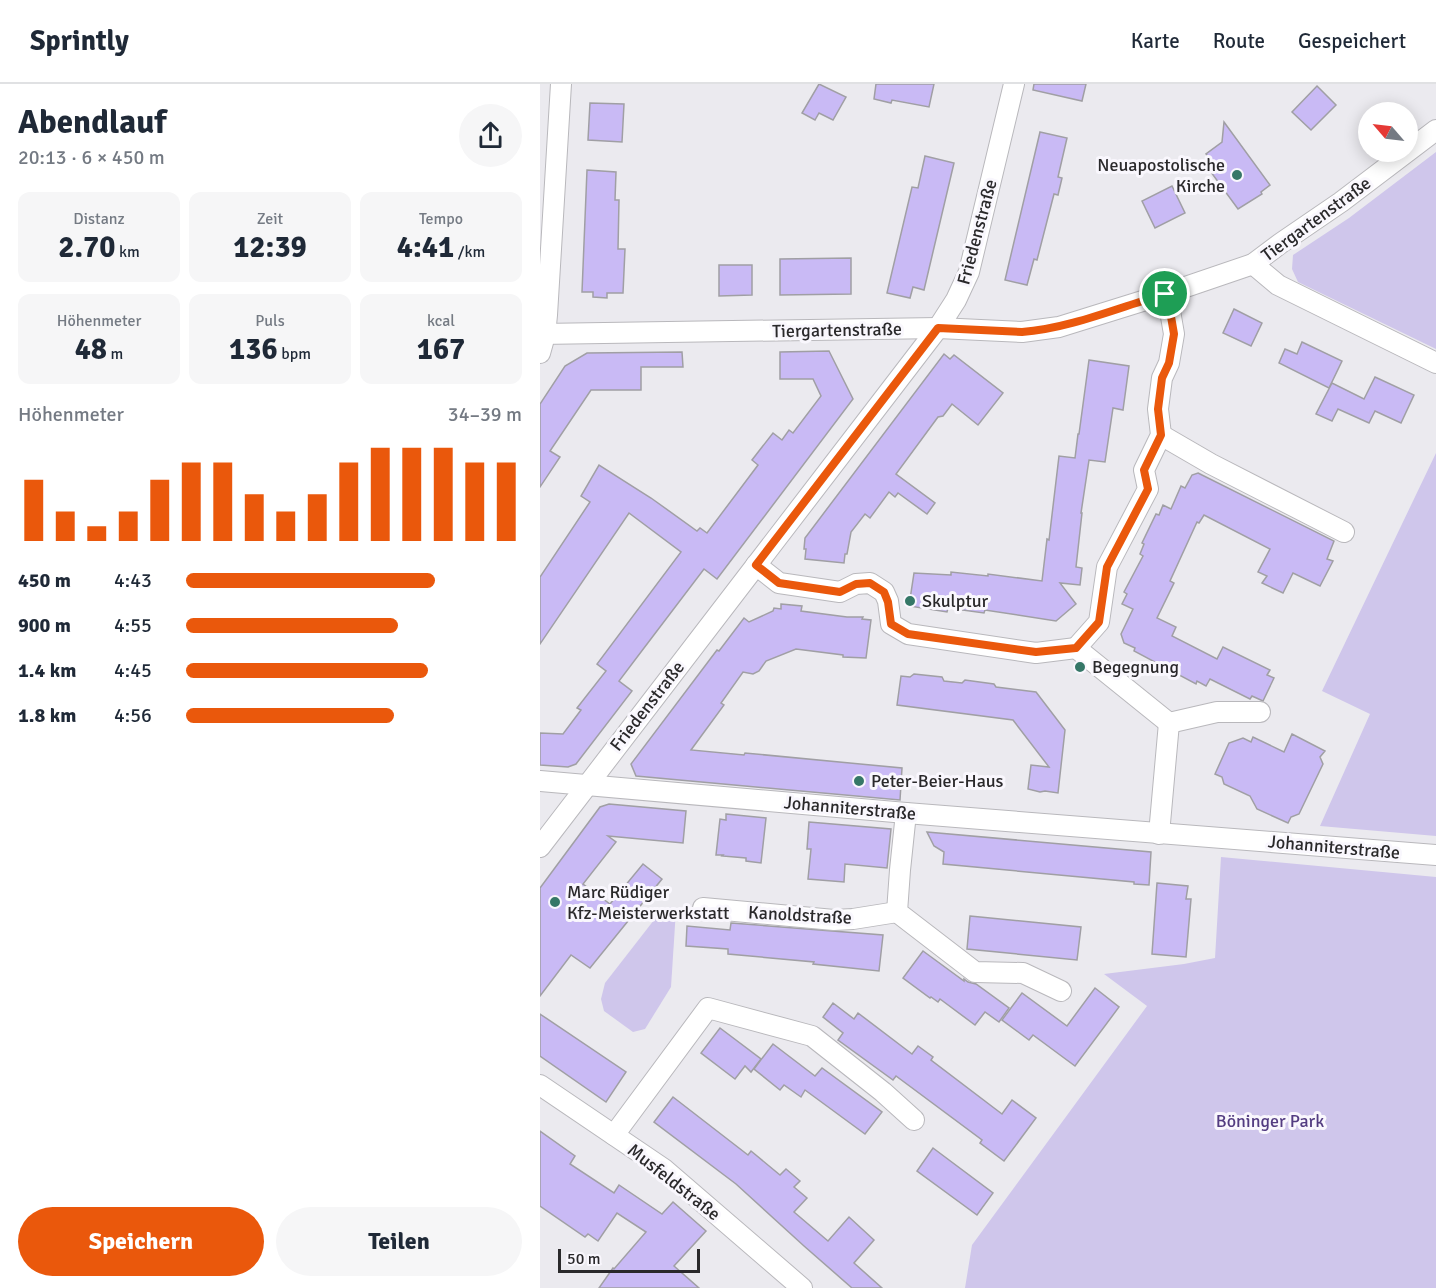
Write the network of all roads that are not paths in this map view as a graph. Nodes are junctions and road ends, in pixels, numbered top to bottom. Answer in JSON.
{"nodes":[{"id":1,"x":561,"y":84,"type":"edge"},
{"id":2,"x":1014,"y":84,"type":"edge"},
{"id":3,"x":1436,"y":130,"type":"edge"},
{"id":4,"x":1253,"y":264,"type":"junction"},
{"id":5,"x":1165,"y":294,"type":"junction"},
{"id":6,"x":938,"y":328,"type":"junction"},
{"id":7,"x":542,"y":341,"type":"edge"},
{"id":8,"x":1436,"y":363,"type":"edge"},
{"id":9,"x":1161,"y":435,"type":"junction"},
{"id":10,"x":1344,"y":532,"type":"dead end"},
{"id":11,"x":756,"y":565,"type":"junction"},
{"id":12,"x":1076,"y":648,"type":"junction"},
{"id":13,"x":1260,"y":712,"type":"dead end"},
{"id":14,"x":1169,"y":723,"type":"junction"},
{"id":15,"x":540,"y":781,"type":"edge"},
{"id":16,"x":586,"y":786,"type":"junction"},
{"id":17,"x":906,"y":813,"type":"junction"},
{"id":18,"x":1160,"y":834,"type":"junction"},
{"id":19,"x":540,"y":847,"type":"edge"},
{"id":20,"x":1436,"y":855,"type":"edge"},
{"id":21,"x":703,"y":908,"type":"dead end"},
{"id":22,"x":897,"y":912,"type":"junction"},
{"id":23,"x":1061,"y":992,"type":"dead end"},
{"id":24,"x":540,"y":1085,"type":"edge"},
{"id":25,"x":914,"y":1120,"type":"dead end"},
{"id":26,"x":614,"y":1135,"type":"junction"},
{"id":27,"x":802,"y":1288,"type":"edge"}],
"edges":[{"from":1,"to":7,"type":"street"},
{"from":2,"to":6,"type":"street","name":"Friedenstraße"},
{"from":3,"to":4,"type":"street","name":"Tiergartenstraße"},
{"from":4,"to":5,"type":"street","name":"Tiergartenstraße"},
{"from":4,"to":8,"type":"street","name":"Tiergartenstraße"},
{"from":5,"to":6,"type":"street","name":"Tiergartenstraße"},
{"from":5,"to":9,"type":"street"},
{"from":6,"to":7,"type":"street","name":"Tiergartenstraße"},
{"from":6,"to":11,"type":"street","name":"Friedenstraße"},
{"from":9,"to":10,"type":"street"},
{"from":9,"to":12,"type":"street"},
{"from":11,"to":12,"type":"street"},
{"from":11,"to":16,"type":"street","name":"Friedenstraße"},
{"from":12,"to":14,"type":"street"},
{"from":13,"to":14,"type":"street"},
{"from":14,"to":18,"type":"street"},
{"from":15,"to":16,"type":"street","name":"Johanniterstraße"},
{"from":16,"to":17,"type":"street","name":"Johanniterstraße"},
{"from":16,"to":19,"type":"street","name":"Friedenstraße"},
{"from":17,"to":18,"type":"street","name":"Johanniterstraße"},
{"from":17,"to":22,"type":"street"},
{"from":18,"to":20,"type":"street","name":"Johanniterstraße"},
{"from":21,"to":22,"type":"street","name":"Kanoldstraße"},
{"from":22,"to":23,"type":"street"},
{"from":24,"to":26,"type":"street","name":"Musfeldstraße"},
{"from":25,"to":26,"type":"street"},
{"from":26,"to":27,"type":"street","name":"Musfeldstraße"}]}
